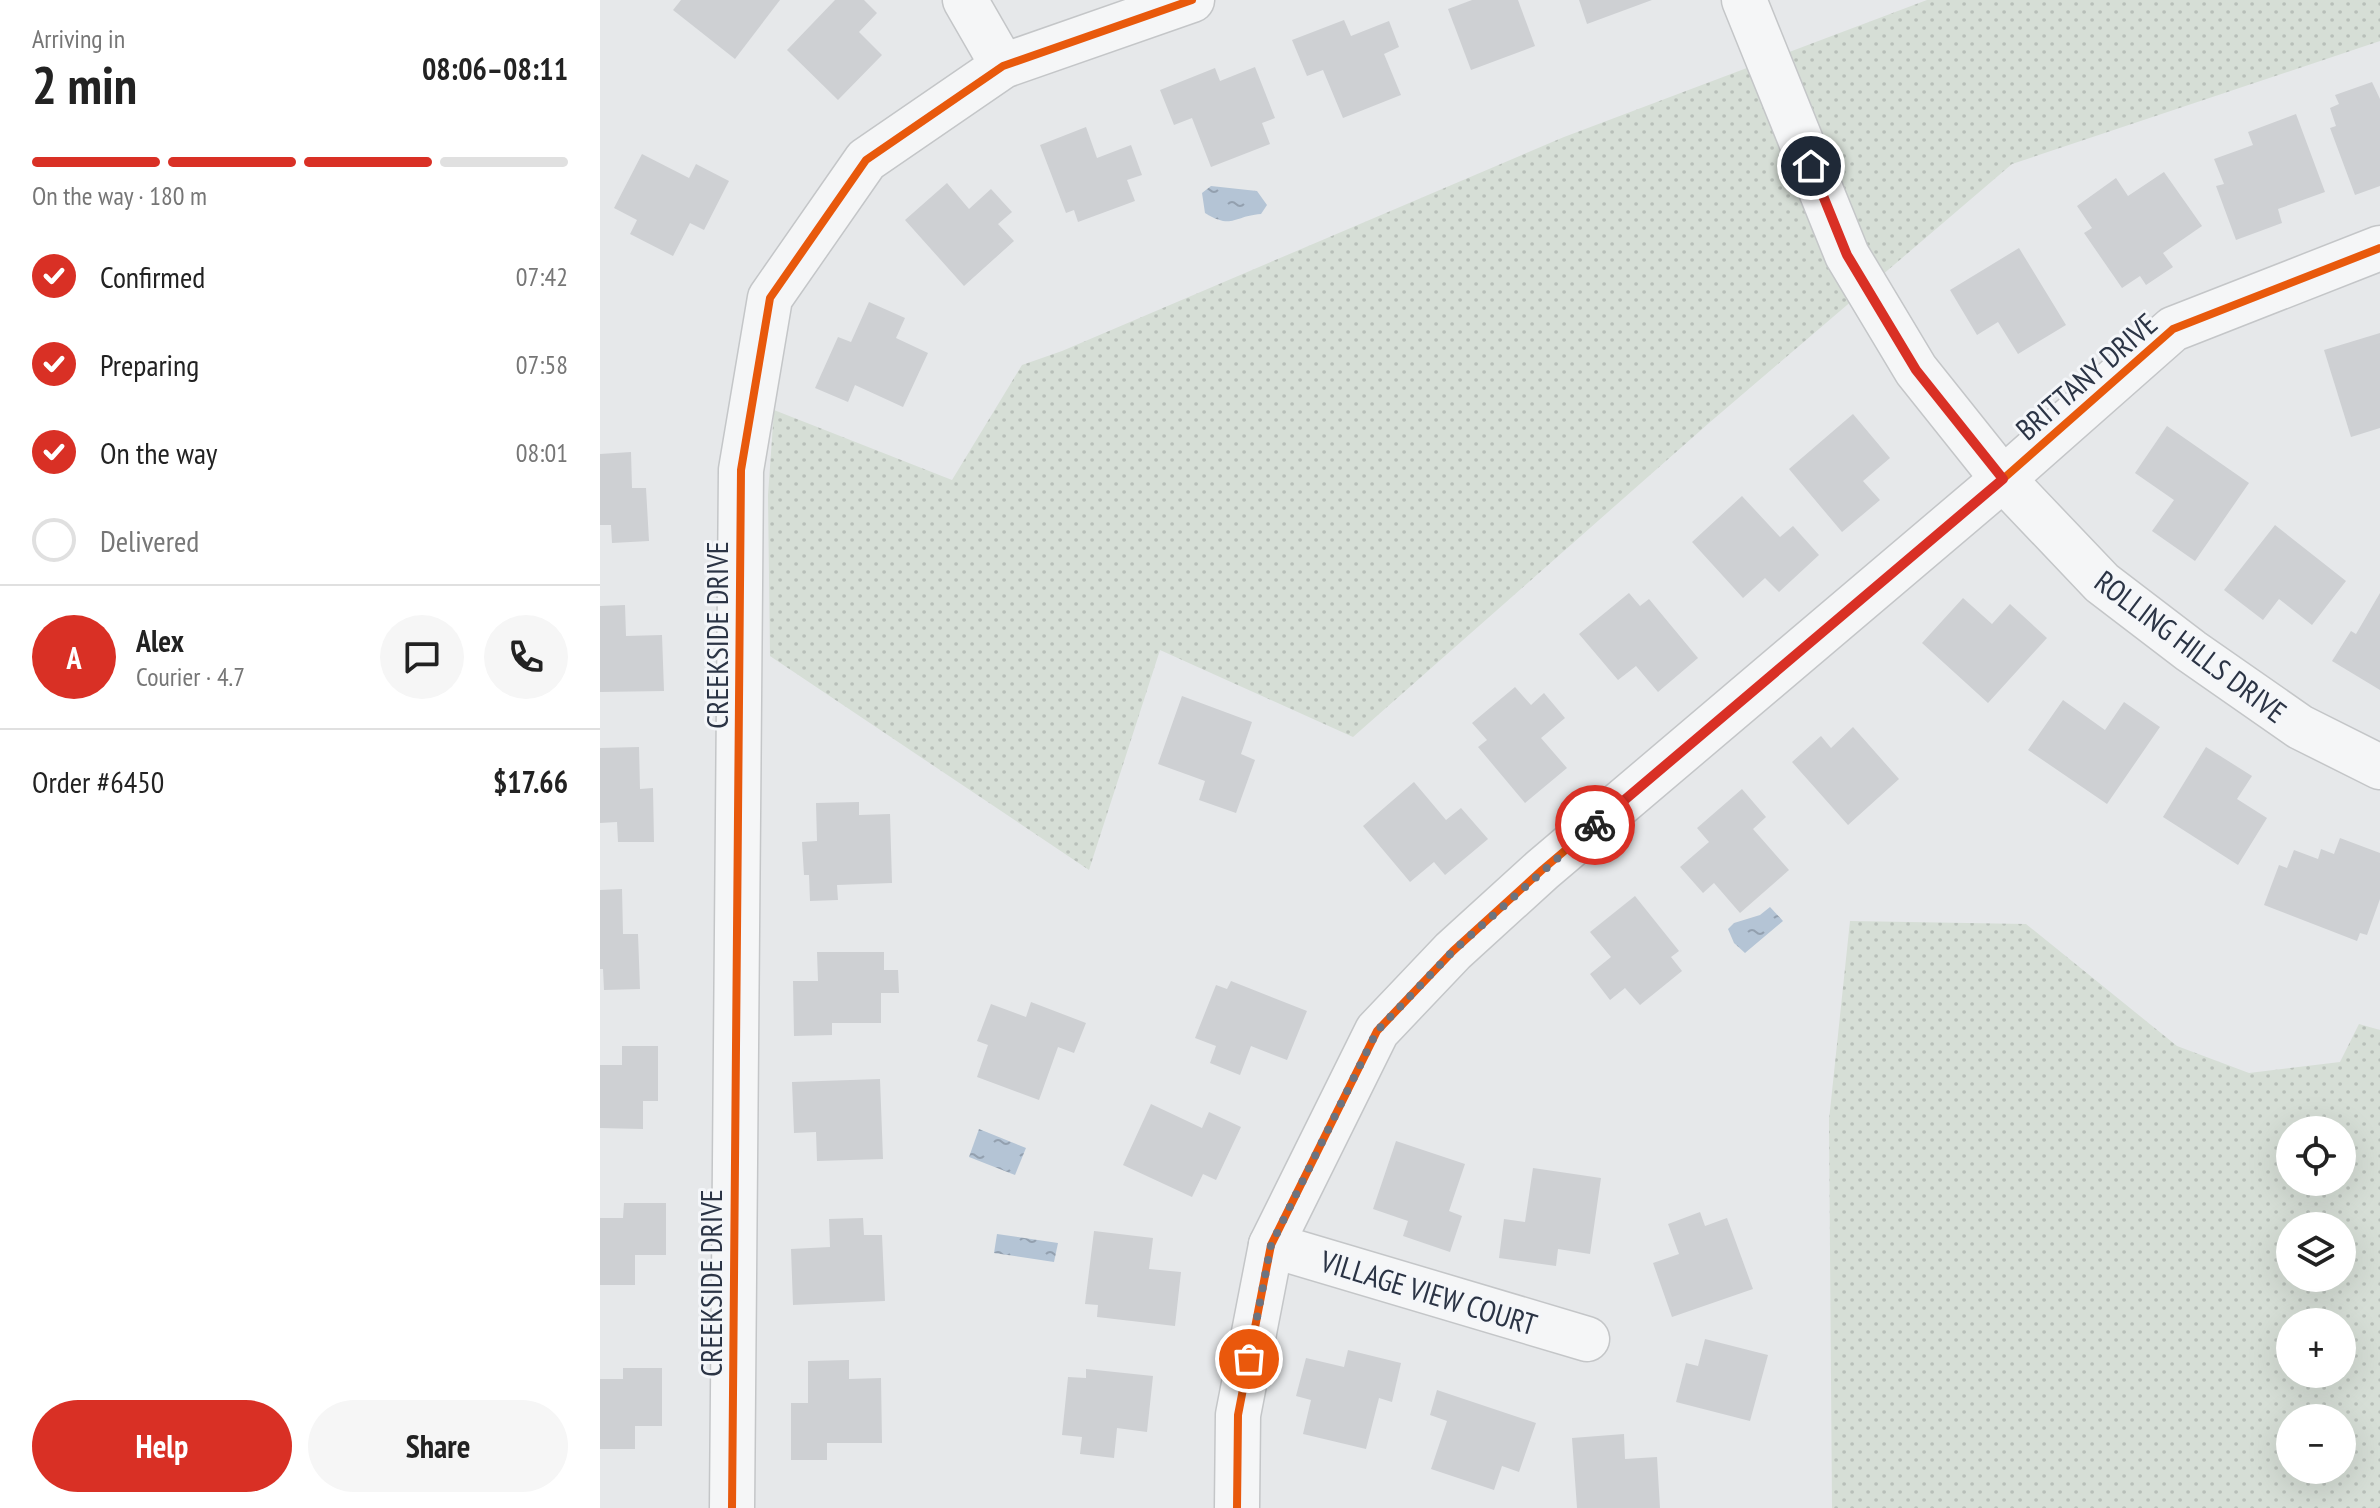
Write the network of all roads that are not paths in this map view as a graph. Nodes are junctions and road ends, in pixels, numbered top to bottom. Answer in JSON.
{"nodes":[{"id":1,"x":965,"y":0,"type":"edge"},
{"id":2,"x":1192,"y":0,"type":"edge"},
{"id":3,"x":1744,"y":0,"type":"edge"},
{"id":4,"x":1003,"y":66,"type":"junction"},
{"id":5,"x":2380,"y":248,"type":"edge"},
{"id":6,"x":2003,"y":479,"type":"junction"},
{"id":7,"x":2380,"y":767,"type":"edge"},
{"id":8,"x":1271,"y":1245,"type":"junction"},
{"id":9,"x":1587,"y":1339,"type":"dead end"},
{"id":10,"x":732,"y":1508,"type":"edge"},
{"id":11,"x":1237,"y":1508,"type":"edge"}],
"edges":[{"from":1,"to":4,"type":"street"},
{"from":2,"to":4,"type":"street","name":"CREEKSIDE DRIVE"},
{"from":3,"to":6,"type":"street","name":"ROLLING HILLS DRIVE"},
{"from":4,"to":10,"type":"street","name":"CREEKSIDE DRIVE"},
{"from":5,"to":6,"type":"street","name":"BRITTANY DRIVE"},
{"from":6,"to":7,"type":"street","name":"ROLLING HILLS DRIVE"},
{"from":6,"to":8,"type":"street","name":"BRITTANY DRIVE"},
{"from":8,"to":9,"type":"street","name":"VILLAGE VIEW COURT"},
{"from":8,"to":11,"type":"street","name":"BRITTANY DRIVE"}]}
